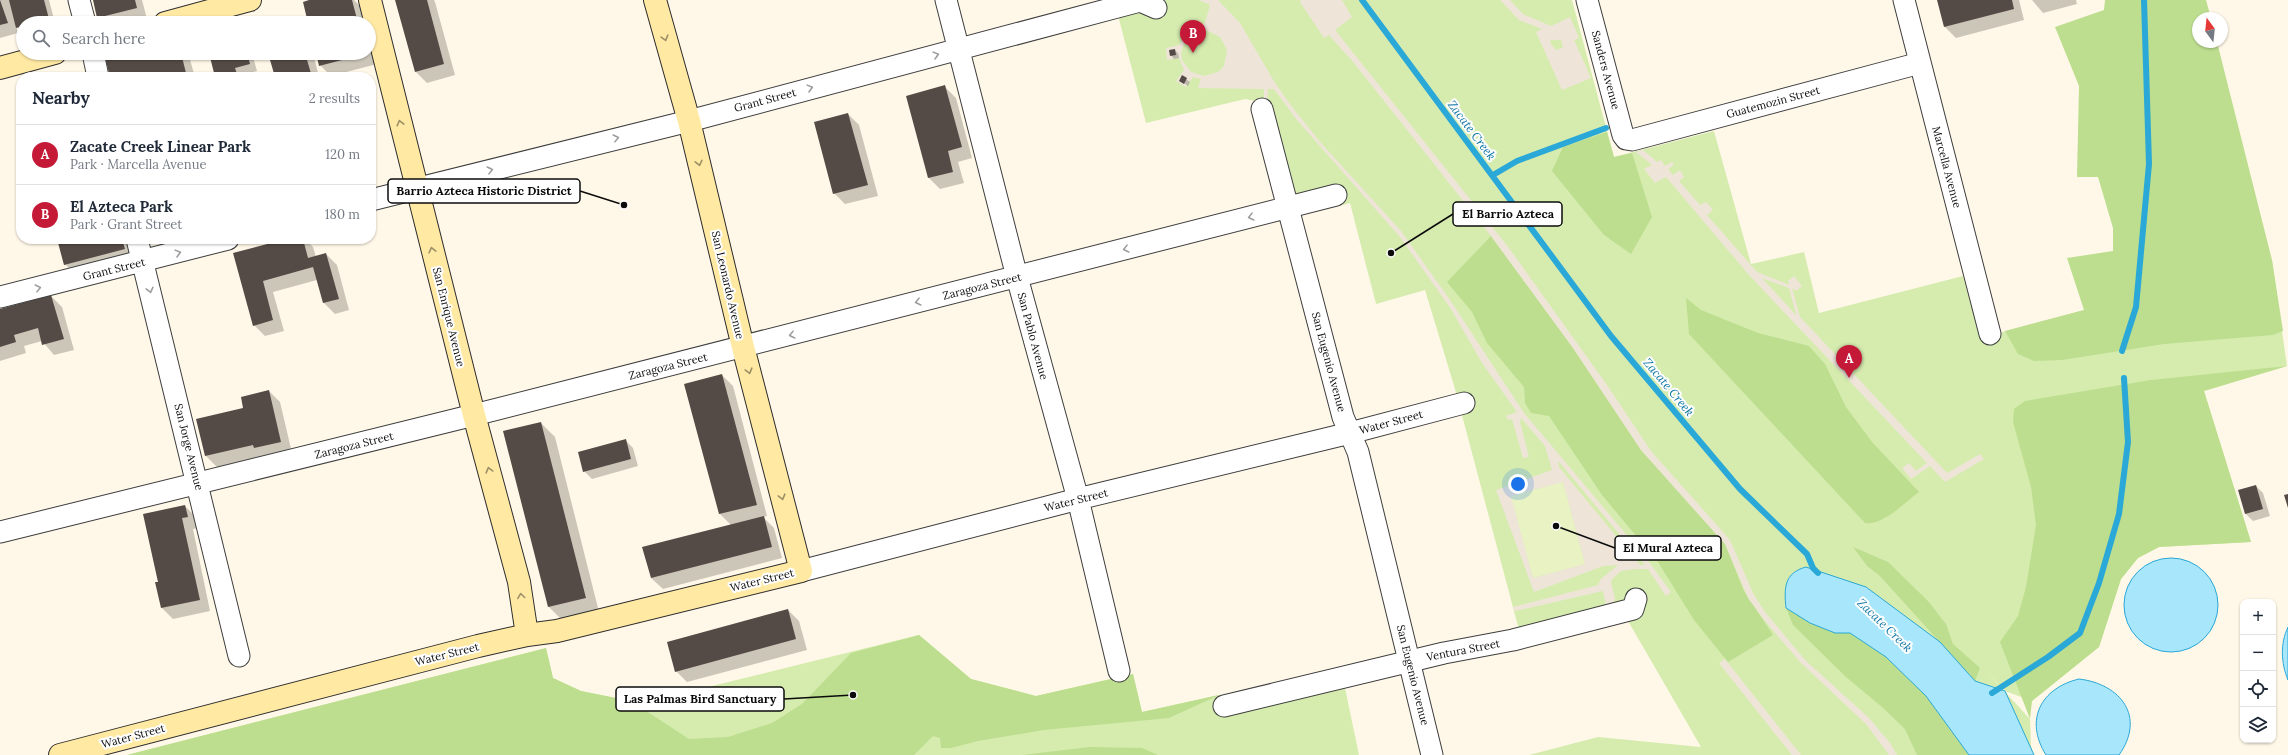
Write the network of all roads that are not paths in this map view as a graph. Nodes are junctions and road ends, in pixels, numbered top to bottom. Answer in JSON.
{"nodes":[{"id":1,"x":79,"y":0,"type":"edge"},
{"id":2,"x":250,"y":0,"type":"edge"},
{"id":3,"x":370,"y":0,"type":"edge"},
{"id":4,"x":655,"y":0,"type":"edge"},
{"id":5,"x":946,"y":0,"type":"edge"},
{"id":6,"x":1587,"y":0,"type":"edge"},
{"id":7,"x":1904,"y":0,"type":"edge"},
{"id":8,"x":1156,"y":8,"type":"dead end"},
{"id":9,"x":83,"y":16,"type":"edge"},
{"id":10,"x":191,"y":16,"type":"edge"},
{"id":11,"x":374,"y":16,"type":"edge"},
{"id":12,"x":376,"y":25,"type":"edge"},
{"id":13,"x":958,"y":49,"type":"junction"},
{"id":14,"x":29,"y":60,"type":"edge"},
{"id":15,"x":94,"y":60,"type":"edge"},
{"id":16,"x":1920,"y":63,"type":"junction"},
{"id":17,"x":0,"y":68,"type":"edge"},
{"id":18,"x":97,"y":72,"type":"edge"},
{"id":19,"x":1262,"y":109,"type":"dead end"},
{"id":20,"x":688,"y":120,"type":"junction"},
{"id":21,"x":1626,"y":139,"type":"joint"},
{"id":22,"x":416,"y":188,"type":"junction"},
{"id":23,"x":1336,"y":195,"type":"dead end"},
{"id":24,"x":376,"y":199,"type":"edge"},
{"id":25,"x":1289,"y":207,"type":"junction"},
{"id":26,"x":138,"y":244,"type":"edge"},
{"id":27,"x":209,"y":244,"type":"edge"},
{"id":28,"x":142,"y":262,"type":"junction"},
{"id":29,"x":1017,"y":277,"type":"junction"},
{"id":30,"x":0,"y":297,"type":"edge"},
{"id":31,"x":1990,"y":334,"type":"dead end"},
{"id":32,"x":742,"y":347,"type":"junction"},
{"id":33,"x":1464,"y":403,"type":"dead end"},
{"id":34,"x":474,"y":415,"type":"junction"},
{"id":35,"x":1350,"y":433,"type":"junction"},
{"id":36,"x":198,"y":484,"type":"junction"},
{"id":37,"x":1078,"y":499,"type":"junction"},
{"id":38,"x":0,"y":532,"type":"edge"},
{"id":39,"x":801,"y":570,"type":"junction"},
{"id":40,"x":1634,"y":604,"type":"dead end"},
{"id":41,"x":527,"y":635,"type":"junction"},
{"id":42,"x":239,"y":656,"type":"dead end"},
{"id":43,"x":1409,"y":661,"type":"junction"},
{"id":44,"x":1119,"y":671,"type":"dead end"},
{"id":45,"x":1224,"y":706,"type":"dead end"},
{"id":46,"x":60,"y":755,"type":"edge"},
{"id":47,"x":1432,"y":755,"type":"edge"}],
"edges":[{"from":1,"to":9,"type":"street"},
{"from":2,"to":10,"type":"street"},
{"from":11,"to":3,"type":"street","name":"San Enrique Avenue","one_way":true},
{"from":4,"to":20,"type":"street","name":"San Leonardo Avenue","one_way":true},
{"from":5,"to":13,"type":"street","name":"San Pablo Avenue"},
{"from":6,"to":21,"type":"street","name":"Sanders Avenue"},
{"from":7,"to":16,"type":"street","name":"Marcella Avenue"},
{"from":8,"to":13,"type":"street","name":"Grant Street"},
{"from":22,"to":12,"type":"street","name":"San Enrique Avenue","one_way":true},
{"from":20,"to":13,"type":"street","name":"Grant Street","one_way":true},
{"from":13,"to":29,"type":"street","name":"San Pablo Avenue"},
{"from":14,"to":17,"type":"street"},
{"from":15,"to":18,"type":"street"},
{"from":16,"to":21,"type":"street","name":"Guatemozin Street"},
{"from":16,"to":31,"type":"street","name":"Marcella Avenue"},
{"from":19,"to":25,"type":"street","name":"San Eugenio Avenue"},
{"from":22,"to":20,"type":"street","name":"Grant Street","one_way":true},
{"from":20,"to":32,"type":"street","name":"San Leonardo Avenue","one_way":true},
{"from":22,"to":24,"type":"street","name":"Grant Street"},
{"from":34,"to":22,"type":"street","name":"San Enrique Avenue","one_way":true},
{"from":23,"to":25,"type":"street","name":"Zaragoza Street"},
{"from":25,"to":29,"type":"street","name":"Zaragoza Street","one_way":true},
{"from":25,"to":35,"type":"street","name":"San Eugenio Avenue"},
{"from":26,"to":28,"type":"street","name":"San Jorge Avenue"},
{"from":28,"to":27,"type":"street","name":"Grant Street","one_way":true},
{"from":30,"to":28,"type":"street","name":"Grant Street","one_way":true},
{"from":28,"to":36,"type":"street","name":"San Jorge Avenue","one_way":true},
{"from":29,"to":32,"type":"street","name":"Zaragoza Street","one_way":true},
{"from":29,"to":37,"type":"street","name":"San Pablo Avenue"},
{"from":32,"to":34,"type":"street","name":"Zaragoza Street"},
{"from":32,"to":39,"type":"street","name":"San Leonardo Avenue","one_way":true},
{"from":33,"to":35,"type":"street","name":"Water Street"},
{"from":34,"to":36,"type":"street","name":"Zaragoza Street"},
{"from":41,"to":34,"type":"street","name":"San Enrique Avenue","one_way":true},
{"from":35,"to":37,"type":"street","name":"Water Street"},
{"from":35,"to":43,"type":"street","name":"San Eugenio Avenue"},
{"from":36,"to":38,"type":"street","name":"Zaragoza Street"},
{"from":36,"to":42,"type":"street","name":"San Jorge Avenue"},
{"from":37,"to":39,"type":"street","name":"Water Street"},
{"from":37,"to":44,"type":"street","name":"San Pablo Avenue"},
{"from":39,"to":41,"type":"street","name":"Water Street"},
{"from":40,"to":43,"type":"street","name":"Ventura Street"},
{"from":41,"to":46,"type":"street","name":"Water Street"},
{"from":43,"to":45,"type":"street","name":"Ventura Street"},
{"from":43,"to":47,"type":"street","name":"San Eugenio Avenue"}]}
